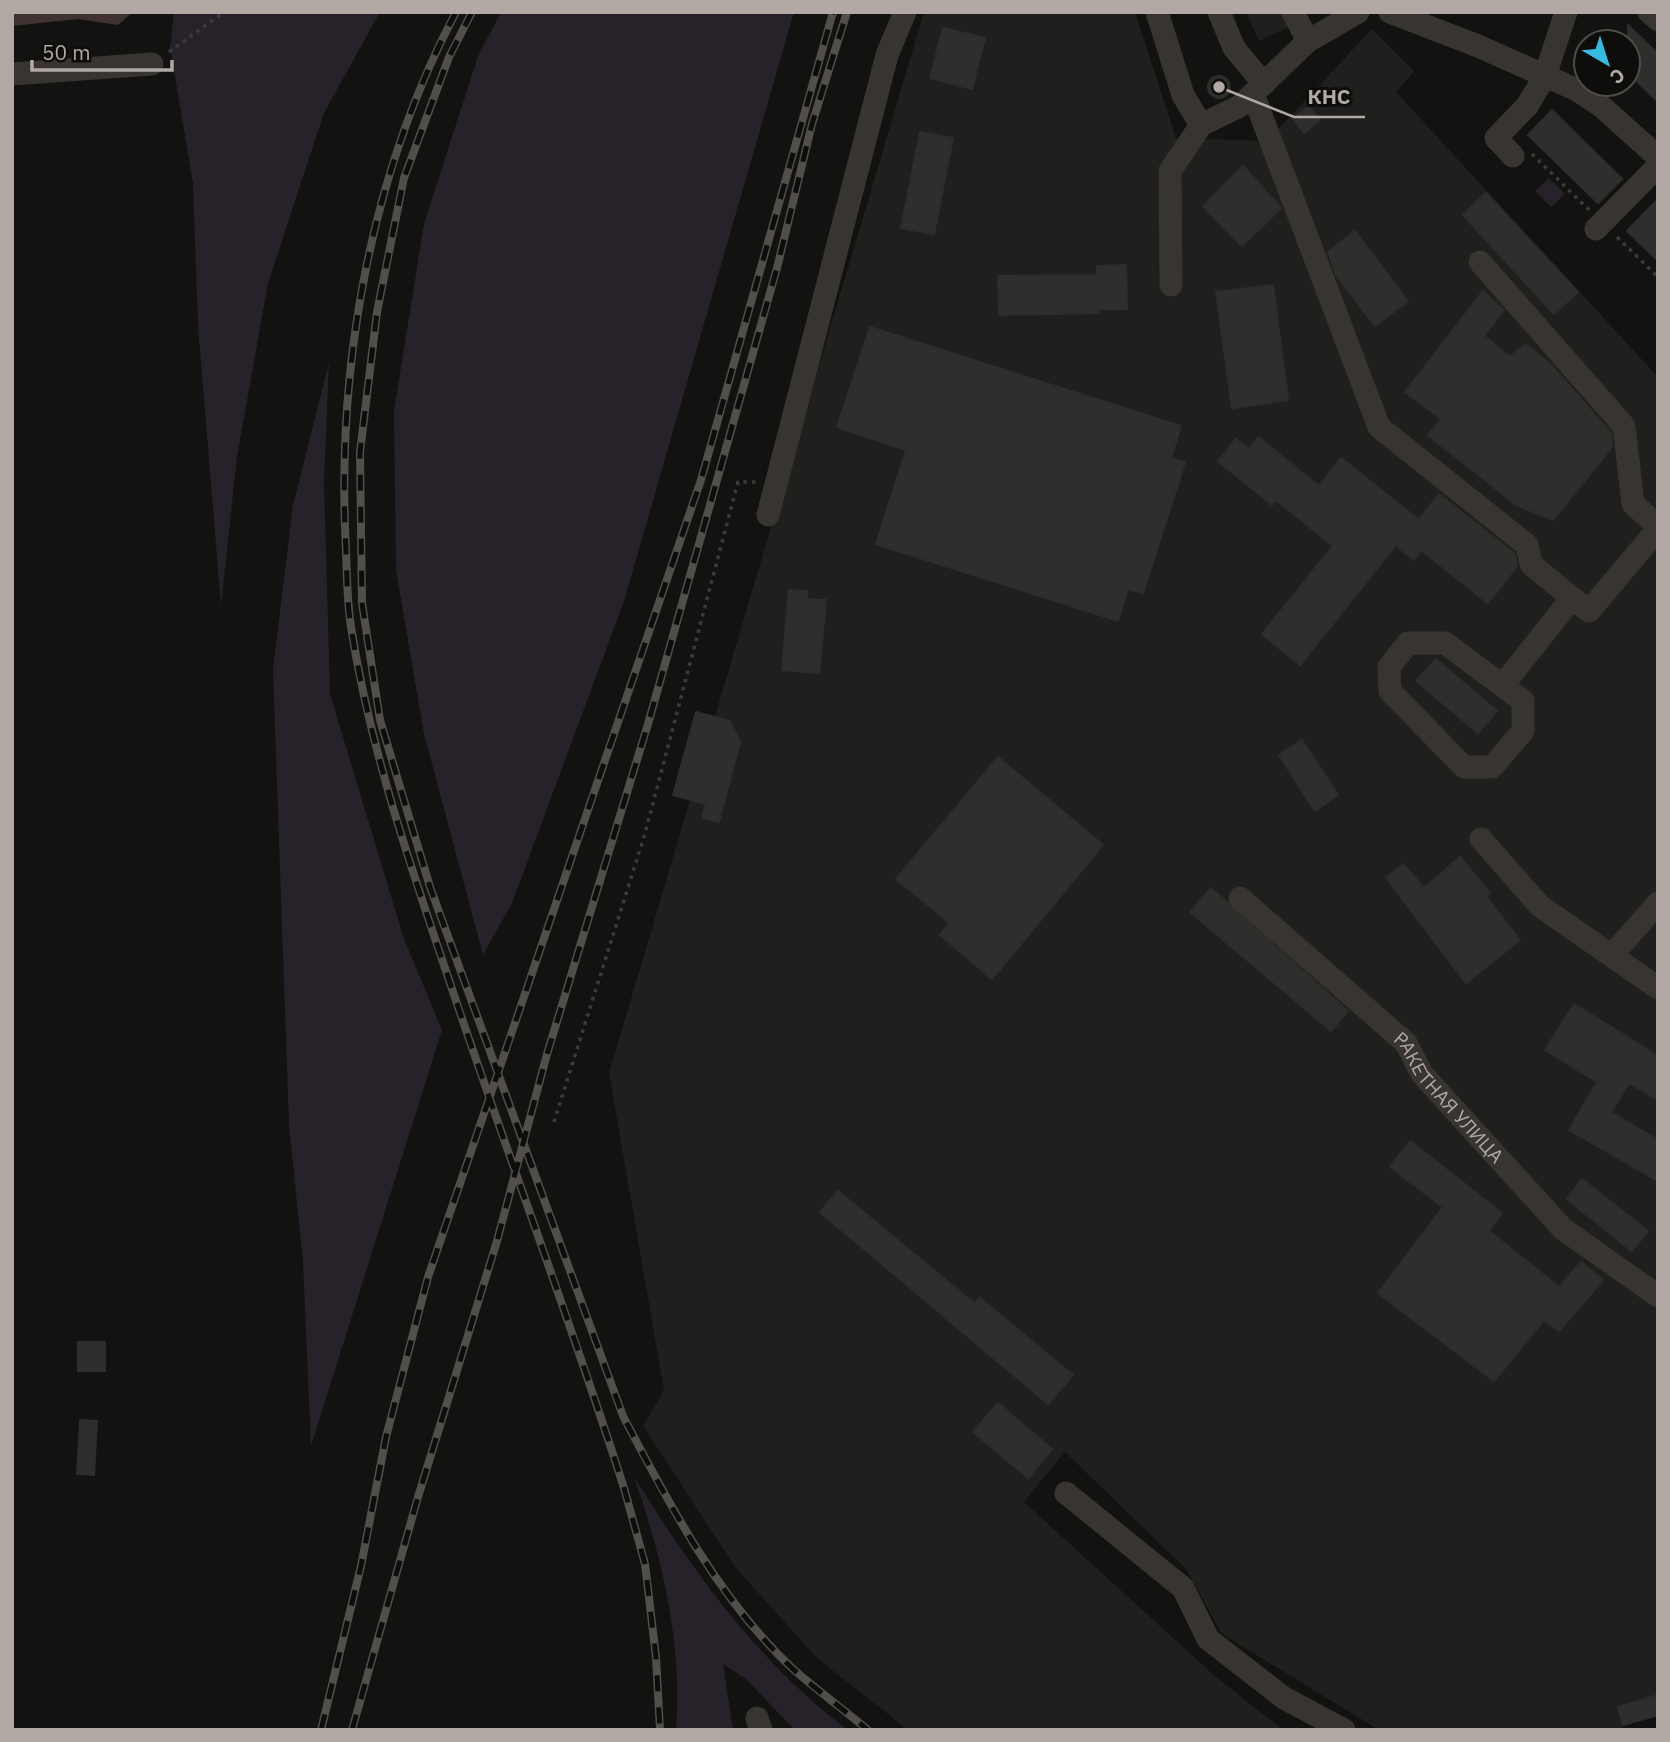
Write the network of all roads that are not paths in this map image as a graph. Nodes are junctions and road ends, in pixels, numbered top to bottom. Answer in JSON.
{"nodes":[{"id":1,"x":905,"y":12,"type":"edge"},
{"id":2,"x":1157,"y":12,"type":"edge"},
{"id":3,"x":1219,"y":12,"type":"edge"},
{"id":4,"x":1293,"y":12,"type":"edge"},
{"id":5,"x":1357,"y":12,"type":"edge"},
{"id":6,"x":1390,"y":12,"type":"edge"},
{"id":7,"x":1566,"y":12,"type":"edge"},
{"id":8,"x":1649,"y":12,"type":"edge"},
{"id":9,"x":1658,"y":20,"type":"edge"},
{"id":10,"x":1308,"y":41,"type":"junction"},
{"id":11,"x":152,"y":64,"type":"road end"},
{"id":12,"x":12,"y":74,"type":"edge"},
{"id":13,"x":1545,"y":76,"type":"junction"},
{"id":14,"x":1259,"y":89,"type":"junction"},
{"id":15,"x":1201,"y":125,"type":"junction"},
{"id":16,"x":1513,"y":156,"type":"dead end"},
{"id":17,"x":1658,"y":157,"type":"edge"},
{"id":18,"x":1658,"y":166,"type":"edge"},
{"id":19,"x":1599,"y":226,"type":"road end"},
{"id":20,"x":1480,"y":262,"type":"dead end"},
{"id":21,"x":1171,"y":285,"type":"dead end"},
{"id":22,"x":768,"y":515,"type":"dead end"},
{"id":23,"x":1658,"y":528,"type":"edge"},
{"id":24,"x":1572,"y":598,"type":"junction"},
{"id":25,"x":1503,"y":685,"type":"junction"},
{"id":26,"x":1481,"y":839,"type":"dead end"},
{"id":27,"x":1240,"y":898,"type":"dead end"},
{"id":28,"x":1658,"y":903,"type":"edge"},
{"id":29,"x":1613,"y":954,"type":"junction"},
{"id":30,"x":1658,"y":988,"type":"edge"},
{"id":31,"x":1658,"y":1296,"type":"edge"},
{"id":32,"x":1066,"y":1493,"type":"dead end"},
{"id":33,"x":1344,"y":1730,"type":"edge"}],
"edges":[{"from":1,"to":22,"type":"street"},
{"from":2,"to":15,"type":"street"},
{"from":3,"to":14,"type":"street"},
{"from":4,"to":10,"type":"street"},
{"from":5,"to":10,"type":"street"},
{"from":6,"to":13,"type":"street"},
{"from":7,"to":13,"type":"street"},
{"from":8,"to":9,"type":"street"},
{"from":10,"to":14,"type":"street"},
{"from":11,"to":12,"type":"street"},
{"from":13,"to":16,"type":"street"},
{"from":13,"to":17,"type":"street"},
{"from":14,"to":15,"type":"street"},
{"from":14,"to":24,"type":"street"},
{"from":15,"to":21,"type":"street"},
{"from":18,"to":19,"type":"street"},
{"from":20,"to":23,"type":"street"},
{"from":23,"to":24,"type":"street"},
{"from":24,"to":25,"type":"street"},
{"from":25,"to":25,"type":"street"},
{"from":26,"to":29,"type":"street"},
{"from":27,"to":31,"type":"street","name":"РАКЕТНАЯ УЛИЦА"},
{"from":28,"to":29,"type":"street"},
{"from":29,"to":30,"type":"street"},
{"from":32,"to":33,"type":"street"}]}
